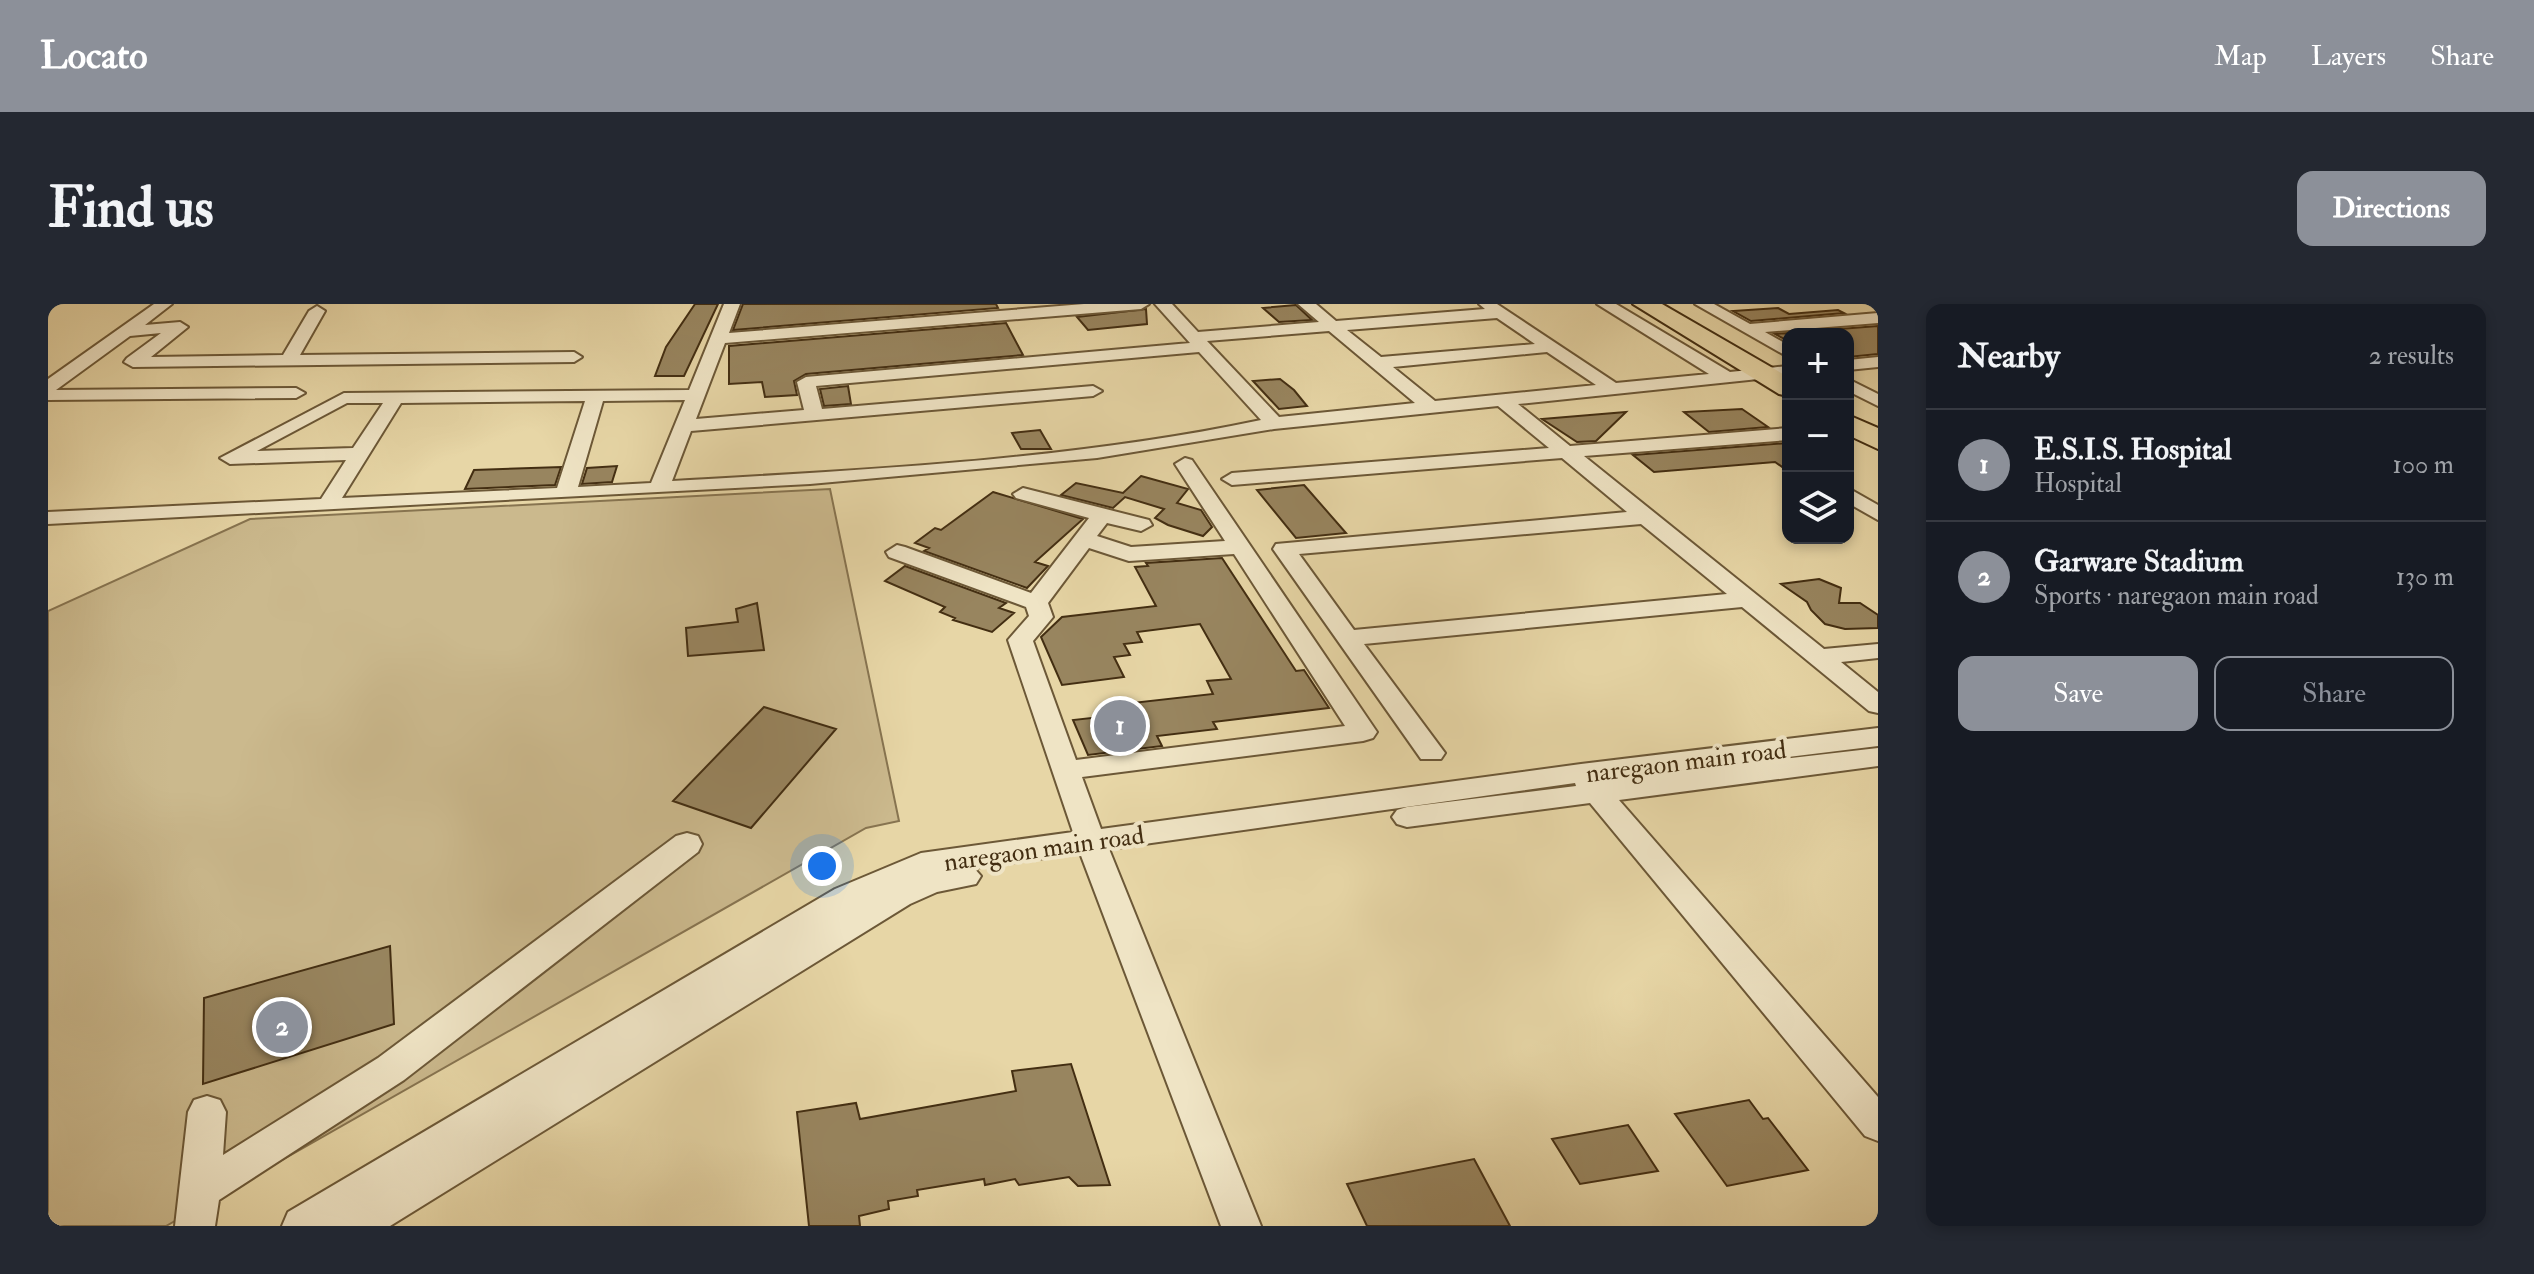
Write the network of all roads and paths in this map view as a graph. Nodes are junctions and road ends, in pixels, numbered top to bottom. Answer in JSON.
{"nodes":[{"id":1,"x":148,"y":304,"type":"edge"},
{"id":2,"x":164,"y":304,"type":"edge"},
{"id":3,"x":732,"y":304,"type":"edge"},
{"id":4,"x":918,"y":304,"type":"edge"},
{"id":5,"x":1141,"y":304,"type":"edge"},
{"id":6,"x":1163,"y":304,"type":"edge"},
{"id":7,"x":1306,"y":304,"type":"edge"},
{"id":8,"x":1401,"y":304,"type":"edge"},
{"id":9,"x":1605,"y":304,"type":"edge"},
{"id":10,"x":1645,"y":304,"type":"edge"},
{"id":11,"x":1666,"y":304,"type":"edge"},
{"id":12,"x":1703,"y":304,"type":"edge"},
{"id":13,"x":1830,"y":304,"type":"edge"},
{"id":14,"x":1493,"y":308,"type":"edge"},
{"id":15,"x":1009,"y":309,"type":"edge"},
{"id":16,"x":317,"y":311,"type":"dead end"},
{"id":17,"x":1871,"y":318,"type":"edge"},
{"id":18,"x":1421,"y":319,"type":"junction"},
{"id":19,"x":927,"y":322,"type":"junction"},
{"id":20,"x":1333,"y":326,"type":"junction"},
{"id":21,"x":1746,"y":329,"type":"junction"},
{"id":22,"x":127,"y":331,"type":"junction"},
{"id":23,"x":718,"y":339,"type":"junction"},
{"id":24,"x":1198,"y":342,"type":"junction"},
{"id":25,"x":97,"y":346,"type":"junction"},
{"id":26,"x":1551,"y":347,"type":"junction"},
{"id":27,"x":574,"y":357,"type":"dead end"},
{"id":28,"x":1069,"y":359,"type":"junction"},
{"id":29,"x":288,"y":362,"type":"junction"},
{"id":30,"x":1878,"y":362,"type":"edge"},
{"id":31,"x":1377,"y":363,"type":"junction"},
{"id":32,"x":1854,"y":364,"type":"edge"},
{"id":33,"x":1782,"y":370,"type":"edge"},
{"id":34,"x":1782,"y":370,"type":"edge"},
{"id":35,"x":1782,"y":371,"type":"edge"},
{"id":36,"x":1782,"y":371,"type":"edge"},
{"id":37,"x":48,"y":374,"type":"edge"},
{"id":38,"x":1727,"y":377,"type":"junction"},
{"id":39,"x":48,"y":387,"type":"edge"},
{"id":40,"x":1854,"y":387,"type":"edge"},
{"id":41,"x":1613,"y":389,"type":"junction"},
{"id":42,"x":296,"y":393,"type":"dead end"},
{"id":43,"x":48,"y":395,"type":"edge"},
{"id":44,"x":696,"y":395,"type":"junction"},
{"id":45,"x":595,"y":397,"type":"junction"},
{"id":46,"x":395,"y":398,"type":"junction"},
{"id":47,"x":1502,"y":400,"type":"junction"},
{"id":48,"x":1878,"y":401,"type":"edge"},
{"id":49,"x":1431,"y":407,"type":"junction"},
{"id":50,"x":1854,"y":412,"type":"edge"},
{"id":51,"x":815,"y":416,"type":"junction"},
{"id":52,"x":1274,"y":423,"type":"junction"},
{"id":53,"x":683,"y":426,"type":"junction"},
{"id":54,"x":1854,"y":426,"type":"edge"},
{"id":55,"x":1878,"y":426,"type":"edge"},
{"id":56,"x":1782,"y":434,"type":"edge"},
{"id":57,"x":1878,"y":440,"type":"edge"},
{"id":58,"x":1566,"y":452,"type":"junction"},
{"id":59,"x":360,"y":454,"type":"junction"},
{"id":60,"x":1185,"y":464,"type":"dead end"},
{"id":61,"x":1232,"y":479,"type":"dead end"},
{"id":62,"x":659,"y":488,"type":"junction"},
{"id":63,"x":566,"y":493,"type":"junction"},
{"id":64,"x":1023,"y":494,"type":"dead end"},
{"id":65,"x":1854,"y":498,"type":"edge"},
{"id":66,"x":328,"y":504,"type":"junction"},
{"id":67,"x":1878,"y":514,"type":"edge"},
{"id":68,"x":1102,"y":515,"type":"junction"},
{"id":69,"x":1646,"y":517,"type":"junction"},
{"id":70,"x":48,"y":518,"type":"edge"},
{"id":71,"x":1141,"y":525,"type":"dead end"},
{"id":72,"x":1085,"y":539,"type":"junction"},
{"id":73,"x":1240,"y":547,"type":"junction"},
{"id":74,"x":897,"y":552,"type":"dead end"},
{"id":75,"x":1747,"y":599,"type":"junction"},
{"id":76,"x":1036,"y":603,"type":"junction"},
{"id":77,"x":1347,"y":638,"type":"junction"},
{"id":78,"x":1878,"y":651,"type":"edge"},
{"id":79,"x":1819,"y":657,"type":"junction"},
{"id":80,"x":1878,"y":705,"type":"edge"},
{"id":81,"x":1878,"y":737,"type":"edge"},
{"id":82,"x":1431,"y":753,"type":"dead end"},
{"id":83,"x":1878,"y":757,"type":"edge"},
{"id":84,"x":1068,"y":770,"type":"junction"},
{"id":85,"x":1589,"y":783,"type":"junction"},
{"id":86,"x":687,"y":844,"type":"dead end"},
{"id":87,"x":1095,"y":850,"type":"junction"},
{"id":88,"x":207,"y":1112,"type":"dead end"},
{"id":89,"x":1878,"y":1124,"type":"edge"},
{"id":90,"x":198,"y":1208,"type":"edge"},
{"id":91,"x":302,"y":1226,"type":"edge"},
{"id":92,"x":354,"y":1226,"type":"edge"},
{"id":93,"x":1241,"y":1226,"type":"edge"}],
"edges":[{"from":1,"to":25,"type":"street"},
{"from":2,"to":22,"type":"street"},
{"from":3,"to":23,"type":"street"},
{"from":4,"to":19,"type":"street"},
{"from":5,"to":15,"type":"street"},
{"from":6,"to":24,"type":"street"},
{"from":7,"to":20,"type":"street"},
{"from":8,"to":18,"type":"street"},
{"from":9,"to":38,"type":"street"},
{"from":10,"to":36,"type":"highway"},
{"from":11,"to":33,"type":"highway"},
{"from":12,"to":21,"type":"street"},
{"from":13,"to":17,"type":"street"},
{"from":14,"to":18,"type":"street"},
{"from":14,"to":26,"type":"street"},
{"from":15,"to":19,"type":"street"},
{"from":16,"to":29,"type":"street"},
{"from":17,"to":21,"type":"street"},
{"from":18,"to":20,"type":"street"},
{"from":19,"to":23,"type":"street"},
{"from":20,"to":24,"type":"street"},
{"from":20,"to":31,"type":"street"},
{"from":21,"to":34,"type":"street"},
{"from":22,"to":25,"type":"street"},
{"from":22,"to":29,"type":"street"},
{"from":23,"to":44,"type":"street"},
{"from":24,"to":28,"type":"street"},
{"from":24,"to":52,"type":"street"},
{"from":25,"to":37,"type":"street"},
{"from":25,"to":39,"type":"street"},
{"from":26,"to":31,"type":"street"},
{"from":26,"to":41,"type":"street"},
{"from":27,"to":29,"type":"street"},
{"from":28,"to":51,"type":"street"},
{"from":28,"to":51,"type":"street"},
{"from":30,"to":32,"type":"street"},
{"from":31,"to":49,"type":"street"},
{"from":35,"to":38,"type":"street"},
{"from":38,"to":41,"type":"street"},
{"from":40,"to":48,"type":"street"},
{"from":41,"to":47,"type":"street"},
{"from":42,"to":43,"type":"street"},
{"from":44,"to":45,"type":"street"},
{"from":44,"to":53,"type":"street"},
{"from":45,"to":46,"type":"street"},
{"from":45,"to":63,"type":"street"},
{"from":46,"to":59,"type":"street"},
{"from":46,"to":59,"type":"street"},
{"from":47,"to":49,"type":"street"},
{"from":47,"to":58,"type":"street"},
{"from":49,"to":52,"type":"street"},
{"from":50,"to":55,"type":"highway"},
{"from":51,"to":53,"type":"street"},
{"from":52,"to":62,"type":"street"},
{"from":53,"to":62,"type":"street"},
{"from":54,"to":57,"type":"highway"},
{"from":56,"to":58,"type":"street"},
{"from":58,"to":61,"type":"street"},
{"from":58,"to":69,"type":"street"},
{"from":59,"to":66,"type":"street"},
{"from":60,"to":73,"type":"street"},
{"from":62,"to":63,"type":"street"},
{"from":63,"to":66,"type":"street"},
{"from":64,"to":68,"type":"street"},
{"from":65,"to":67,"type":"street"},
{"from":66,"to":70,"type":"street"},
{"from":68,"to":71,"type":"street"},
{"from":68,"to":72,"type":"street"},
{"from":69,"to":75,"type":"street"},
{"from":69,"to":77,"type":"street"},
{"from":72,"to":73,"type":"street"},
{"from":72,"to":76,"type":"street"},
{"from":73,"to":84,"type":"street"},
{"from":74,"to":76,"type":"street"},
{"from":75,"to":77,"type":"street"},
{"from":75,"to":79,"type":"street"},
{"from":76,"to":84,"type":"street"},
{"from":77,"to":82,"type":"street"},
{"from":78,"to":79,"type":"street"},
{"from":79,"to":80,"type":"street"},
{"from":81,"to":85,"type":"street","name":"naregaon main road"},
{"from":83,"to":85,"type":"street","name":"naregaon main road"},
{"from":84,"to":87,"type":"street"},
{"from":85,"to":87,"type":"street","name":"naregaon main road"},
{"from":85,"to":89,"type":"street"},
{"from":86,"to":90,"type":"street"},
{"from":87,"to":91,"type":"street","name":"naregaon main road"},
{"from":87,"to":92,"type":"street","name":"naregaon main road"},
{"from":87,"to":93,"type":"street"},
{"from":88,"to":90,"type":"street"}]}
